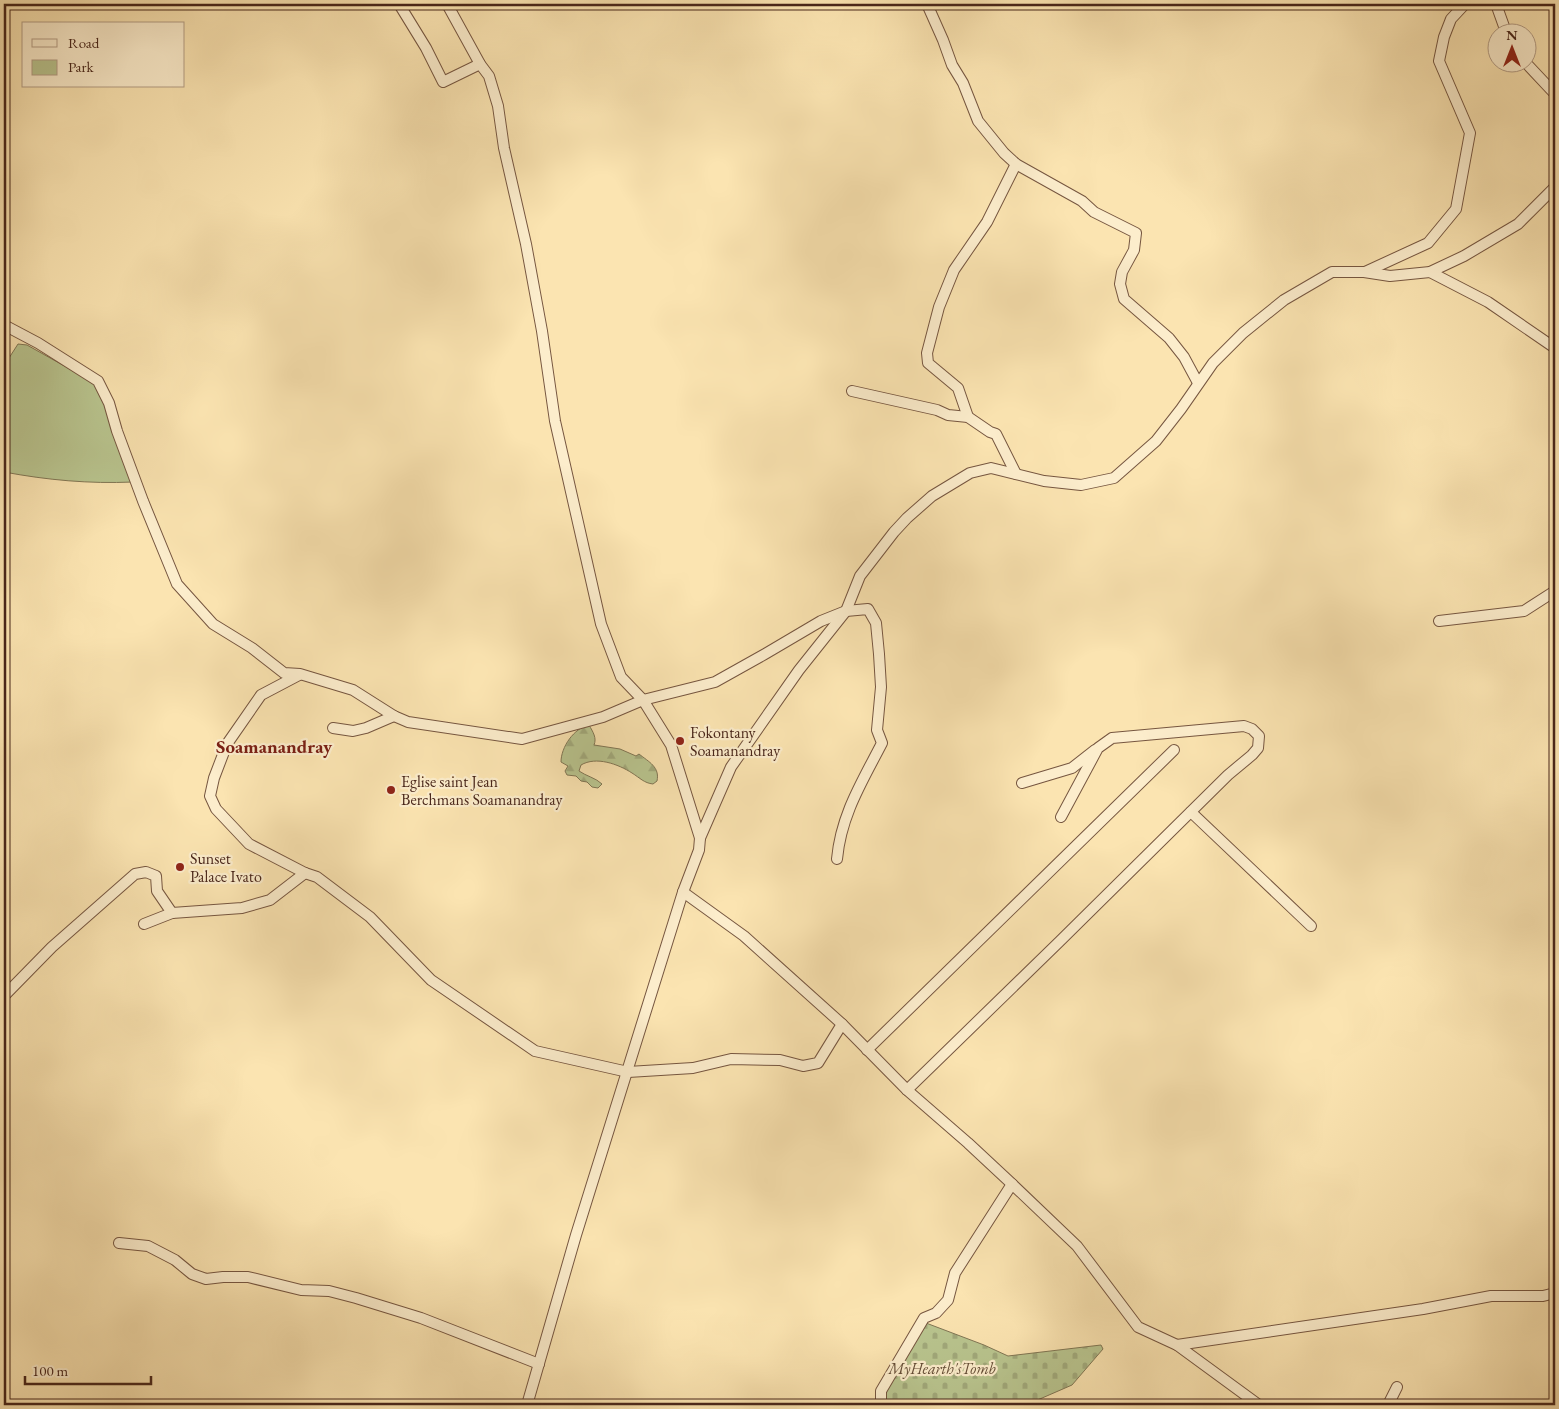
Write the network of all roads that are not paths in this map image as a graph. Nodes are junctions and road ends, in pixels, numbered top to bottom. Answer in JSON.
{"nodes":[{"id":1,"x":399,"y":4,"type":"edge"},
{"id":2,"x":447,"y":4,"type":"edge"},
{"id":3,"x":927,"y":4,"type":"edge"},
{"id":4,"x":1465,"y":4,"type":"edge"},
{"id":5,"x":1496,"y":4,"type":"edge"},
{"id":6,"x":1502,"y":22,"type":"edge"},
{"id":7,"x":480,"y":64,"type":"junction"},
{"id":8,"x":1534,"y":72,"type":"edge"},
{"id":9,"x":1555,"y":94,"type":"edge"},
{"id":10,"x":1016,"y":164,"type":"junction"},
{"id":11,"x":1555,"y":187,"type":"edge"},
{"id":12,"x":1364,"y":272,"type":"junction"},
{"id":13,"x":1430,"y":272,"type":"junction"},
{"id":14,"x":4,"y":325,"type":"edge"},
{"id":15,"x":1555,"y":348,"type":"edge"},
{"id":16,"x":1198,"y":383,"type":"junction"},
{"id":17,"x":852,"y":391,"type":"dead end"},
{"id":18,"x":968,"y":417,"type":"junction"},
{"id":19,"x":1016,"y":474,"type":"junction"},
{"id":20,"x":1555,"y":592,"type":"edge"},
{"id":21,"x":846,"y":611,"type":"junction"},
{"id":22,"x":1439,"y":621,"type":"dead end"},
{"id":23,"x":300,"y":674,"type":"junction"},
{"id":24,"x":643,"y":700,"type":"junction"},
{"id":25,"x":394,"y":716,"type":"junction"},
{"id":26,"x":333,"y":728,"type":"dead end"},
{"id":27,"x":1098,"y":748,"type":"junction"},
{"id":28,"x":1174,"y":750,"type":"dead end"},
{"id":29,"x":1022,"y":783,"type":"dead end"},
{"id":30,"x":1191,"y":812,"type":"junction"},
{"id":31,"x":1061,"y":817,"type":"dead end"},
{"id":32,"x":700,"y":838,"type":"junction"},
{"id":33,"x":837,"y":859,"type":"dead end"},
{"id":34,"x":305,"y":873,"type":"junction"},
{"id":35,"x":684,"y":892,"type":"junction"},
{"id":36,"x":172,"y":913,"type":"junction"},
{"id":37,"x":144,"y":924,"type":"dead end"},
{"id":38,"x":1311,"y":926,"type":"dead end"},
{"id":39,"x":4,"y":996,"type":"edge"},
{"id":40,"x":842,"y":1024,"type":"junction"},
{"id":41,"x":867,"y":1050,"type":"junction"},
{"id":42,"x":628,"y":1072,"type":"junction"},
{"id":43,"x":907,"y":1090,"type":"junction"},
{"id":44,"x":1012,"y":1184,"type":"junction"},
{"id":45,"x":119,"y":1244,"type":"dead end"},
{"id":46,"x":1555,"y":1293,"type":"edge"},
{"id":47,"x":1177,"y":1344,"type":"junction"},
{"id":48,"x":539,"y":1364,"type":"junction"},
{"id":49,"x":1397,"y":1387,"type":"dead end"},
{"id":50,"x":527,"y":1405,"type":"edge"},
{"id":51,"x":881,"y":1405,"type":"edge"},
{"id":52,"x":1259,"y":1405,"type":"edge"},
{"id":53,"x":1388,"y":1405,"type":"edge"}],
"edges":[{"from":1,"to":7,"type":"street"},
{"from":2,"to":7,"type":"street"},
{"from":3,"to":10,"type":"street"},
{"from":4,"to":12,"type":"street"},
{"from":5,"to":6,"type":"street"},
{"from":7,"to":24,"type":"street"},
{"from":8,"to":9,"type":"street"},
{"from":10,"to":16,"type":"street"},
{"from":10,"to":18,"type":"street"},
{"from":11,"to":13,"type":"street"},
{"from":12,"to":13,"type":"street"},
{"from":12,"to":16,"type":"street"},
{"from":13,"to":15,"type":"street"},
{"from":14,"to":23,"type":"street"},
{"from":16,"to":19,"type":"street"},
{"from":17,"to":18,"type":"street"},
{"from":18,"to":19,"type":"street"},
{"from":19,"to":21,"type":"street"},
{"from":20,"to":22,"type":"street"},
{"from":21,"to":24,"type":"street"},
{"from":21,"to":32,"type":"street"},
{"from":21,"to":33,"type":"street"},
{"from":23,"to":25,"type":"street"},
{"from":23,"to":34,"type":"street"},
{"from":24,"to":25,"type":"street"},
{"from":24,"to":32,"type":"street"},
{"from":25,"to":26,"type":"street"},
{"from":27,"to":29,"type":"street"},
{"from":27,"to":30,"type":"street"},
{"from":27,"to":31,"type":"street"},
{"from":28,"to":41,"type":"street"},
{"from":30,"to":38,"type":"street"},
{"from":30,"to":43,"type":"street"},
{"from":32,"to":35,"type":"street"},
{"from":34,"to":36,"type":"street"},
{"from":34,"to":42,"type":"street"},
{"from":35,"to":40,"type":"street"},
{"from":35,"to":42,"type":"street"},
{"from":36,"to":37,"type":"street"},
{"from":36,"to":39,"type":"street"},
{"from":40,"to":41,"type":"street"},
{"from":40,"to":42,"type":"street"},
{"from":41,"to":43,"type":"street"},
{"from":42,"to":48,"type":"street"},
{"from":43,"to":44,"type":"street"},
{"from":44,"to":47,"type":"street"},
{"from":44,"to":51,"type":"street"},
{"from":45,"to":48,"type":"street"},
{"from":46,"to":47,"type":"street"},
{"from":47,"to":52,"type":"street"},
{"from":48,"to":50,"type":"street"},
{"from":49,"to":53,"type":"street"}]}
